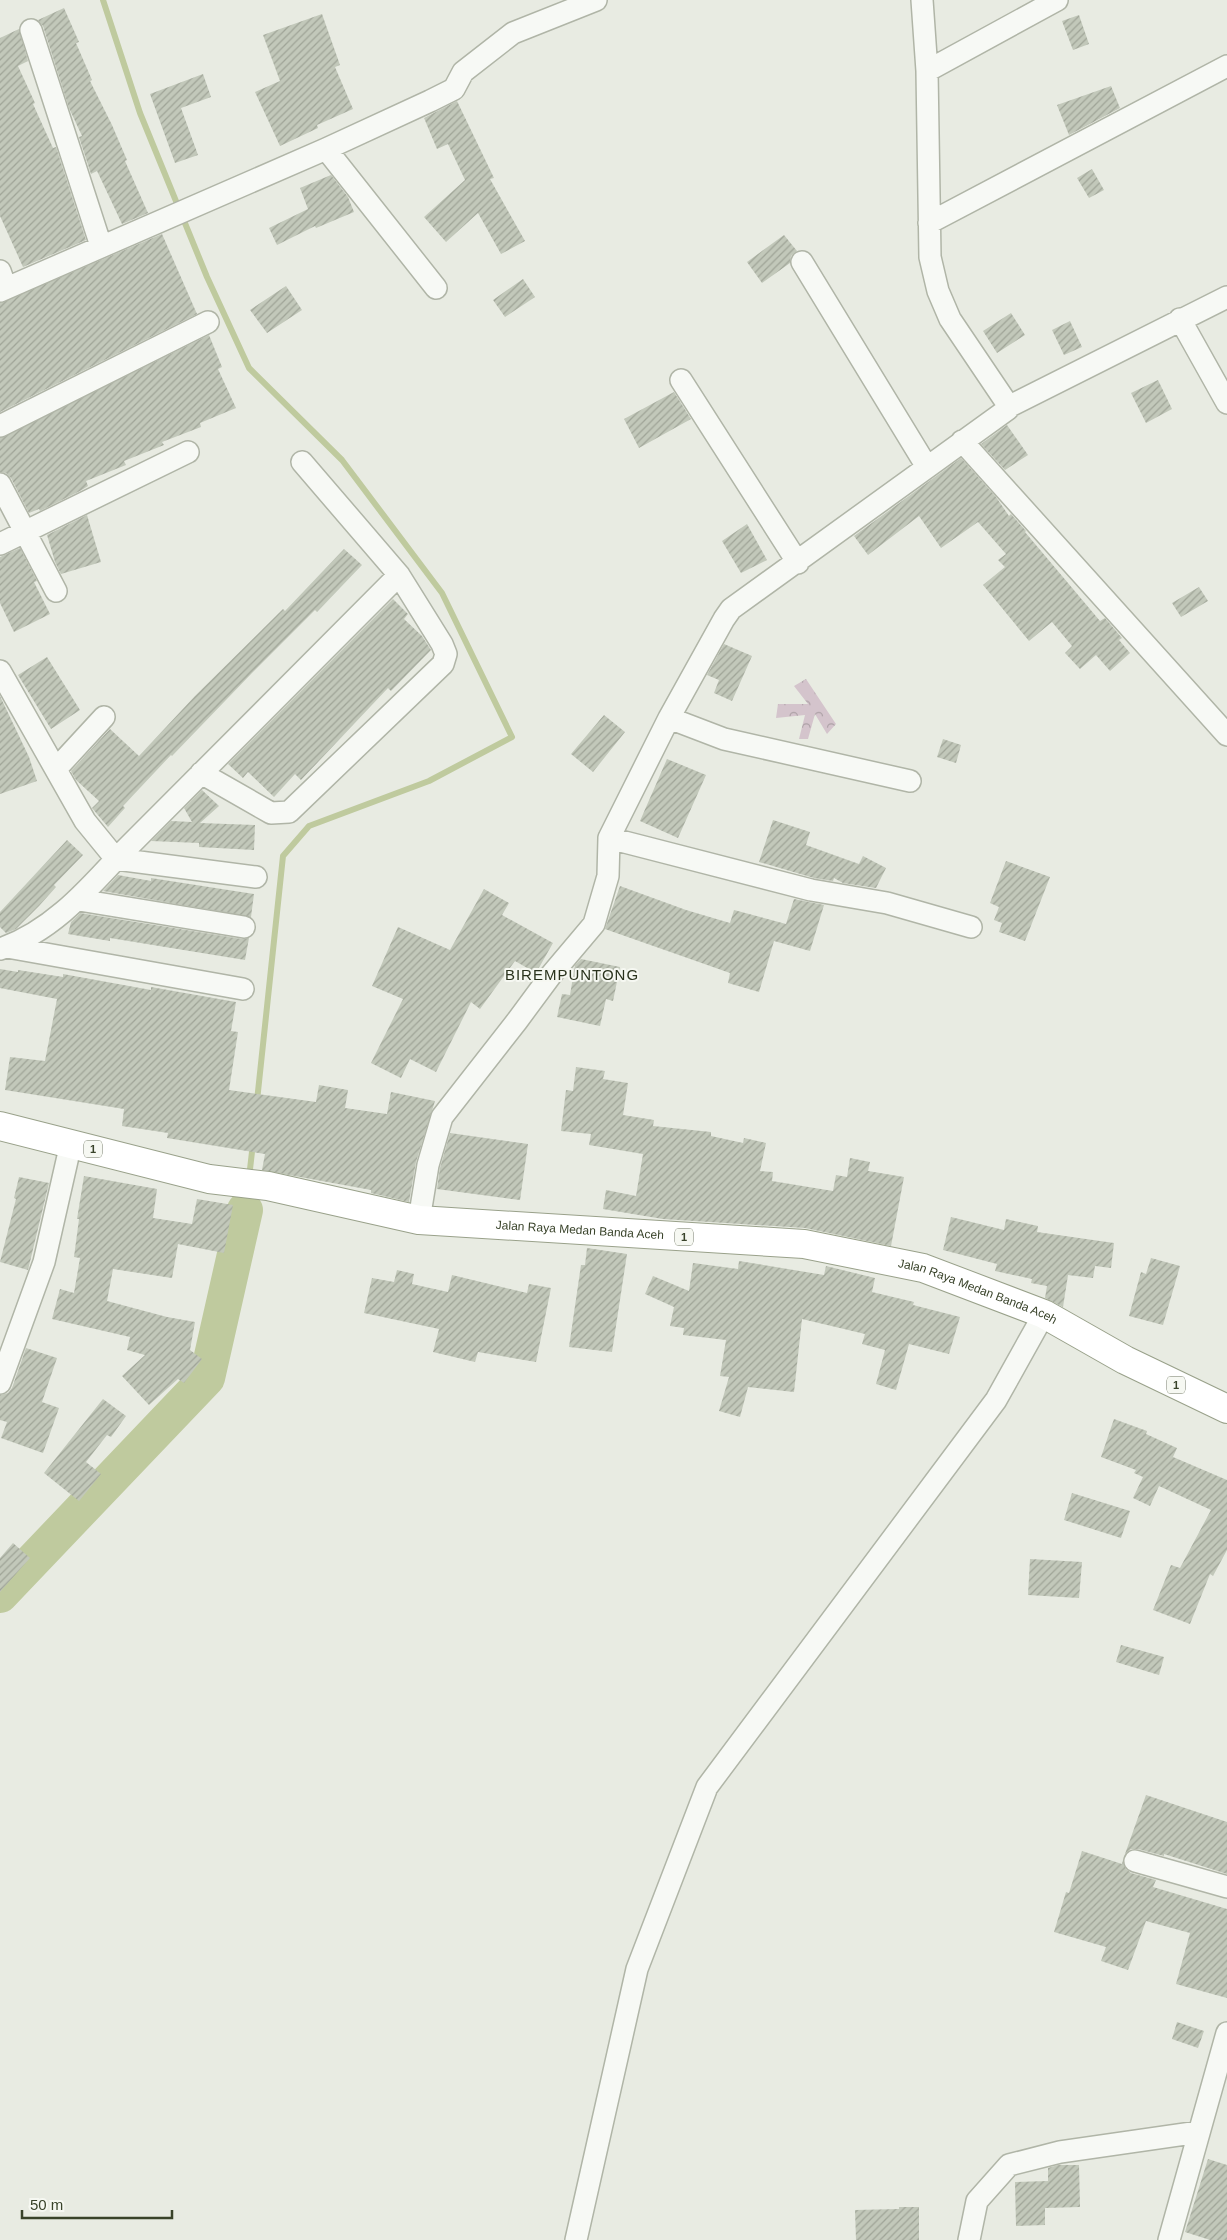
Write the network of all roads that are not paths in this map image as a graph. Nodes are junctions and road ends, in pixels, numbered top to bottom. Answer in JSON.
{"nodes":[{"id":1,"x":596,"y":0,"type":"edge"},
{"id":2,"x":922,"y":0,"type":"edge"},
{"id":3,"x":1057,"y":0,"type":"edge"},
{"id":4,"x":32,"y":30,"type":"dead end"},
{"id":5,"x":1227,"y":66,"type":"edge"},
{"id":6,"x":927,"y":71,"type":"junction"},
{"id":7,"x":326,"y":149,"type":"junction"},
{"id":8,"x":929,"y":223,"type":"junction"},
{"id":9,"x":101,"y":246,"type":"junction"},
{"id":10,"x":802,"y":262,"type":"dead end"},
{"id":11,"x":2,"y":283,"type":"edge"},
{"id":12,"x":436,"y":288,"type":"dead end"},
{"id":13,"x":1227,"y":297,"type":"edge"},
{"id":14,"x":1180,"y":319,"type":"junction"},
{"id":15,"x":208,"y":322,"type":"dead end"},
{"id":16,"x":681,"y":380,"type":"dead end"},
{"id":17,"x":1227,"y":403,"type":"edge"},
{"id":18,"x":1008,"y":407,"type":"junction"},
{"id":19,"x":0,"y":426,"type":"edge"},
{"id":20,"x":962,"y":441,"type":"junction"},
{"id":21,"x":188,"y":452,"type":"dead end"},
{"id":22,"x":302,"y":462,"type":"dead end"},
{"id":23,"x":927,"y":467,"type":"junction"},
{"id":24,"x":0,"y":484,"type":"edge"},
{"id":25,"x":24,"y":531,"type":"junction"},
{"id":26,"x":0,"y":544,"type":"edge"},
{"id":27,"x":798,"y":563,"type":"junction"},
{"id":28,"x":399,"y":575,"type":"junction"},
{"id":29,"x":56,"y":591,"type":"dead end"},
{"id":30,"x":0,"y":671,"type":"edge"},
{"id":31,"x":104,"y":717,"type":"dead end"},
{"id":32,"x":669,"y":718,"type":"junction"},
{"id":33,"x":1227,"y":735,"type":"edge"},
{"id":34,"x":56,"y":768,"type":"junction"},
{"id":35,"x":201,"y":774,"type":"junction"},
{"id":36,"x":910,"y":781,"type":"dead end"},
{"id":37,"x":609,"y":838,"type":"junction"},
{"id":38,"x":116,"y":859,"type":"junction"},
{"id":39,"x":256,"y":877,"type":"dead end"},
{"id":40,"x":78,"y":900,"type":"junction"},
{"id":41,"x":244,"y":927,"type":"dead end"},
{"id":42,"x":971,"y":927,"type":"dead end"},
{"id":43,"x":3,"y":948,"type":"edge"},
{"id":44,"x":242,"y":989,"type":"dead end"},
{"id":45,"x":0,"y":1126,"type":"edge"},
{"id":46,"x":71,"y":1143,"type":"junction"},
{"id":47,"x":419,"y":1220,"type":"junction"},
{"id":48,"x":1044,"y":1314,"type":"junction"},
{"id":49,"x":0,"y":1384,"type":"edge"},
{"id":50,"x":1227,"y":1409,"type":"edge"},
{"id":51,"x":1135,"y":1861,"type":"dead end"},
{"id":52,"x":1227,"y":1887,"type":"edge"},
{"id":53,"x":1227,"y":2033,"type":"edge"},
{"id":54,"x":1199,"y":2132,"type":"junction"},
{"id":55,"x":576,"y":2240,"type":"edge"},
{"id":56,"x":968,"y":2240,"type":"edge"},
{"id":57,"x":1169,"y":2240,"type":"edge"}],
"edges":[{"from":1,"to":7,"type":"street"},
{"from":2,"to":6,"type":"street"},
{"from":3,"to":6,"type":"street"},
{"from":4,"to":9,"type":"street"},
{"from":5,"to":8,"type":"street"},
{"from":6,"to":8,"type":"street"},
{"from":7,"to":9,"type":"street"},
{"from":7,"to":12,"type":"street"},
{"from":8,"to":18,"type":"street"},
{"from":9,"to":11,"type":"street"},
{"from":10,"to":23,"type":"street"},
{"from":13,"to":14,"type":"street"},
{"from":14,"to":17,"type":"street"},
{"from":14,"to":18,"type":"street"},
{"from":15,"to":19,"type":"street"},
{"from":16,"to":27,"type":"street"},
{"from":18,"to":20,"type":"street"},
{"from":20,"to":23,"type":"street"},
{"from":20,"to":33,"type":"street"},
{"from":21,"to":25,"type":"street"},
{"from":22,"to":28,"type":"street"},
{"from":23,"to":27,"type":"street"},
{"from":24,"to":25,"type":"street"},
{"from":25,"to":26,"type":"street"},
{"from":25,"to":29,"type":"street"},
{"from":27,"to":32,"type":"street"},
{"from":28,"to":35,"type":"street"},
{"from":28,"to":35,"type":"street"},
{"from":30,"to":34,"type":"street"},
{"from":31,"to":34,"type":"street"},
{"from":32,"to":36,"type":"street"},
{"from":32,"to":37,"type":"street"},
{"from":34,"to":38,"type":"street"},
{"from":35,"to":38,"type":"street"},
{"from":37,"to":42,"type":"street"},
{"from":37,"to":47,"type":"street"},
{"from":38,"to":39,"type":"street"},
{"from":38,"to":40,"type":"street"},
{"from":40,"to":41,"type":"street"},
{"from":40,"to":43,"type":"street"},
{"from":43,"to":44,"type":"street"},
{"from":45,"to":46,"type":"highway","name":"Jalan Raya Medan Banda Aceh","number":"1"},
{"from":46,"to":47,"type":"highway","name":"Jalan Raya Medan Banda Aceh","number":"1"},
{"from":46,"to":49,"type":"street"},
{"from":47,"to":48,"type":"highway","name":"Jalan Raya Medan Banda Aceh","number":"1"},
{"from":48,"to":50,"type":"highway","name":"Jalan Raya Medan Banda Aceh","number":"1"},
{"from":48,"to":55,"type":"street"},
{"from":51,"to":52,"type":"street"},
{"from":53,"to":54,"type":"street"},
{"from":54,"to":56,"type":"street"},
{"from":54,"to":57,"type":"street"}]}
